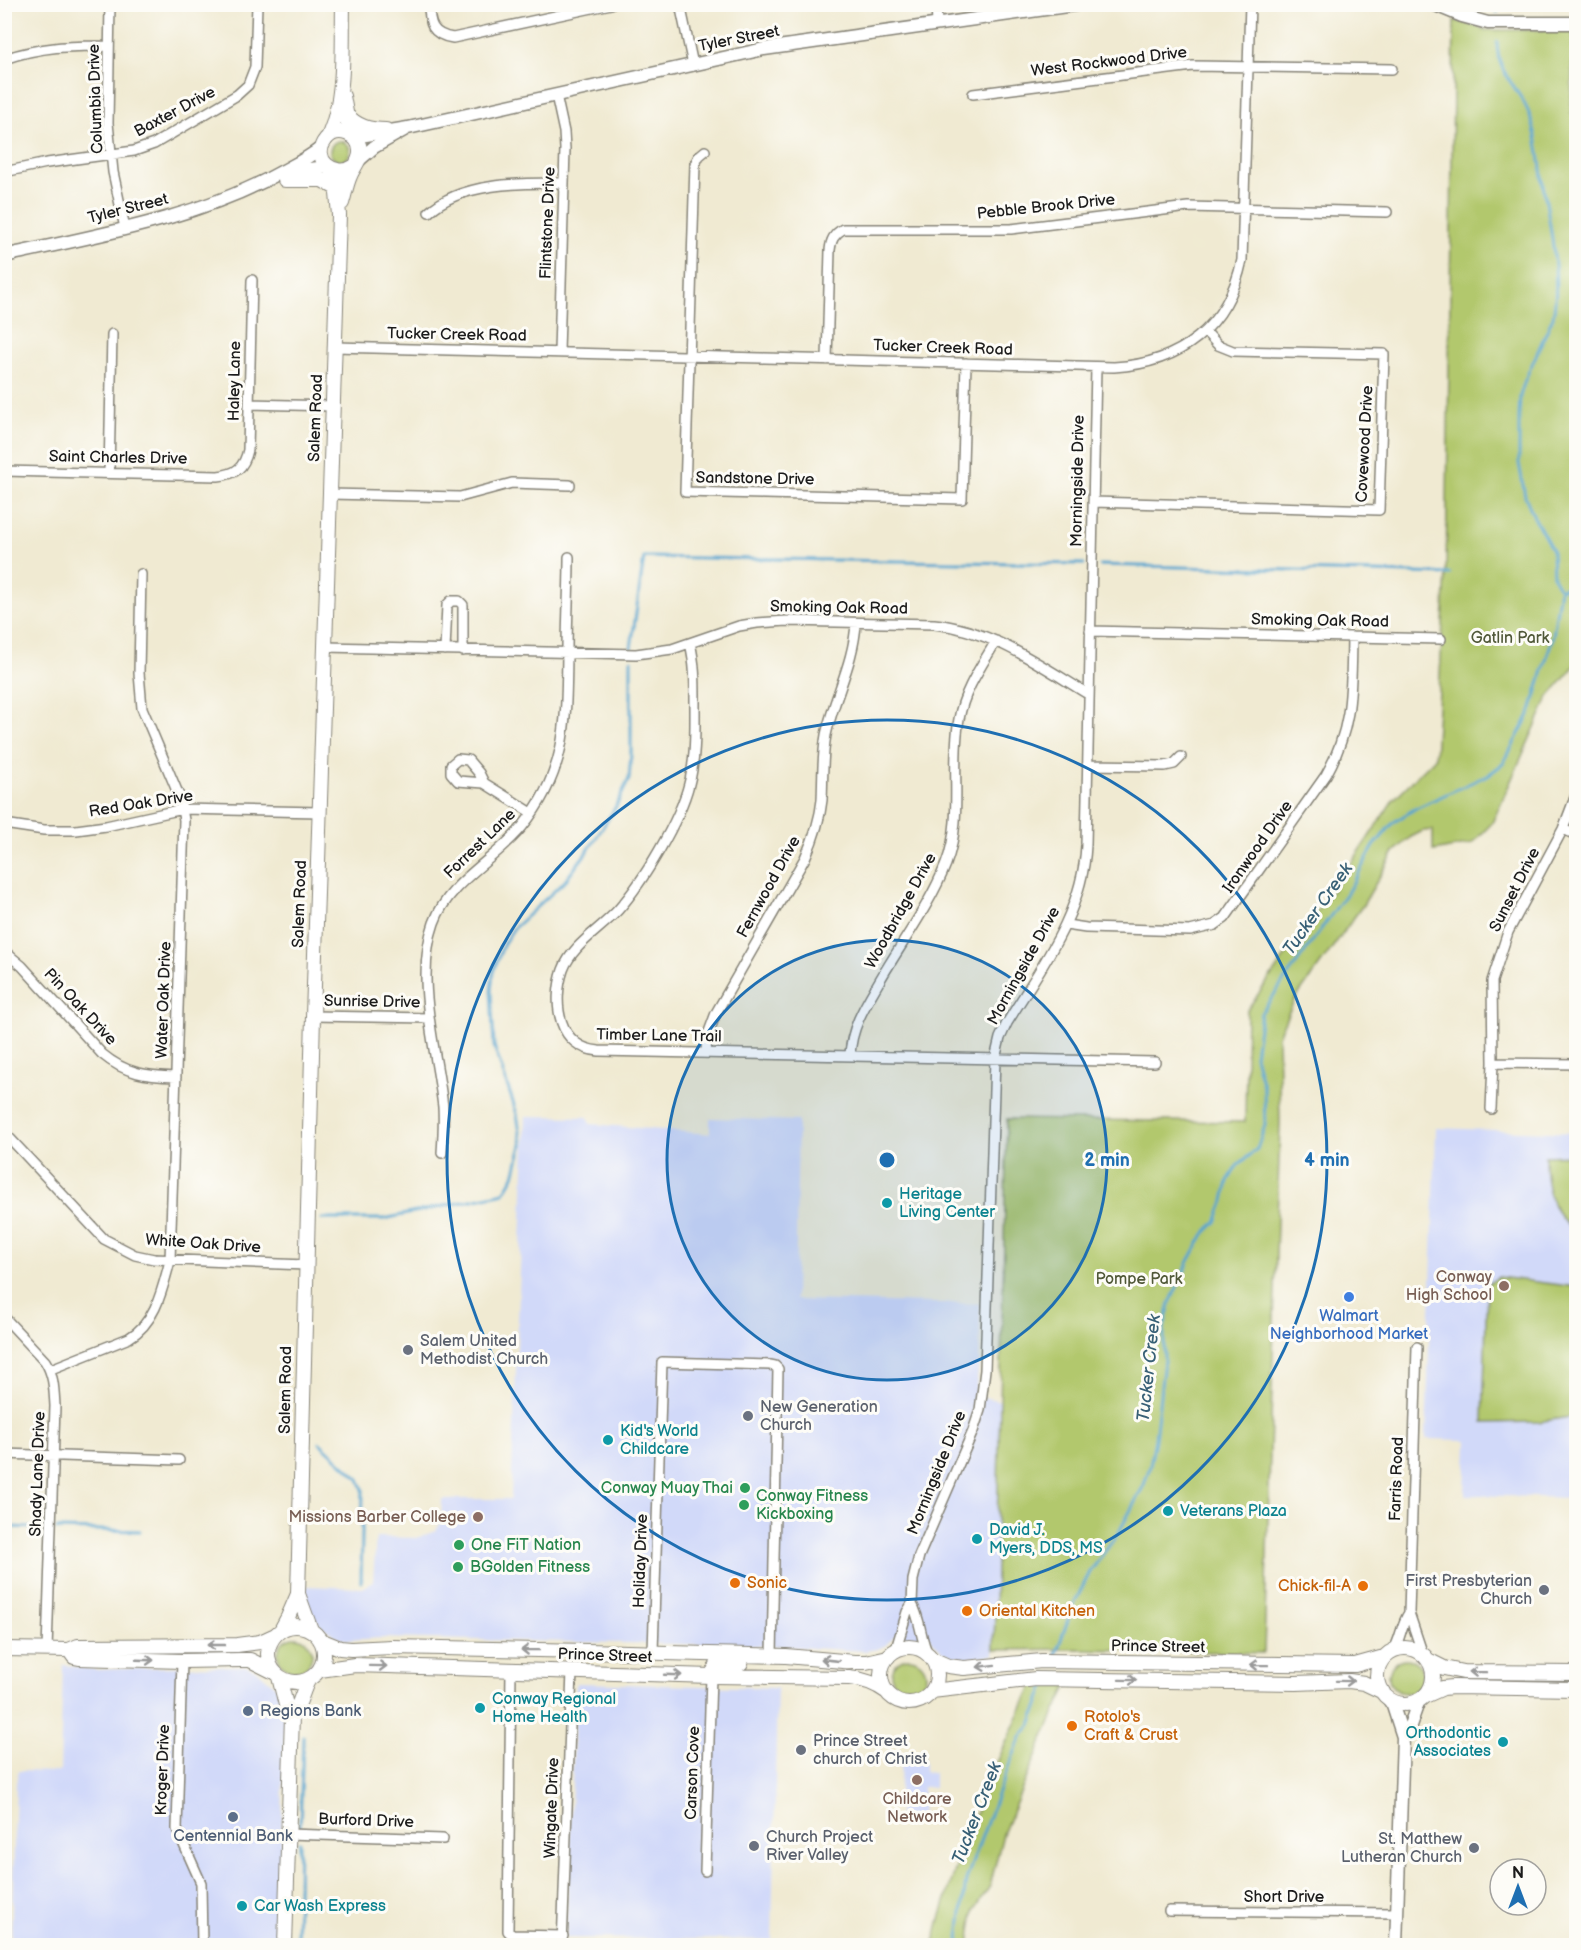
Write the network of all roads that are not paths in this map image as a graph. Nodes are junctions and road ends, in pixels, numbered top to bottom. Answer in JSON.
{"nodes":[{"id":1,"x":110,"y":4,"type":"edge"},
{"id":2,"x":257,"y":4,"type":"edge"},
{"id":3,"x":343,"y":4,"type":"edge"},
{"id":4,"x":429,"y":4,"type":"edge"},
{"id":5,"x":610,"y":4,"type":"edge"},
{"id":6,"x":680,"y":4,"type":"edge"},
{"id":7,"x":936,"y":4,"type":"edge"},
{"id":8,"x":1081,"y":4,"type":"edge"},
{"id":9,"x":1250,"y":4,"type":"edge"},
{"id":10,"x":1433,"y":4,"type":"edge"},
{"id":11,"x":1576,"y":23,"type":"edge"},
{"id":12,"x":937,"y":24,"type":"junction"},
{"id":13,"x":109,"y":46,"type":"junction"},
{"id":14,"x":4,"y":59,"type":"edge"},
{"id":15,"x":693,"y":65,"type":"junction"},
{"id":16,"x":1248,"y":65,"type":"junction"},
{"id":17,"x":1392,"y":69,"type":"dead end"},
{"id":18,"x":341,"y":85,"type":"junction"},
{"id":19,"x":556,"y":94,"type":"junction"},
{"id":20,"x":973,"y":94,"type":"dead end"},
{"id":21,"x":346,"y":114,"type":"junction"},
{"id":22,"x":408,"y":128,"type":"junction"},
{"id":23,"x":386,"y":130,"type":"junction"},
{"id":24,"x":352,"y":136,"type":"junction"},
{"id":25,"x":326,"y":141,"type":"junction"},
{"id":26,"x":705,"y":151,"type":"dead end"},
{"id":27,"x":112,"y":154,"type":"junction"},
{"id":28,"x":356,"y":163,"type":"junction"},
{"id":29,"x":329,"y":168,"type":"junction"},
{"id":30,"x":4,"y":172,"type":"edge"},
{"id":31,"x":285,"y":180,"type":"junction"},
{"id":32,"x":564,"y":183,"type":"junction"},
{"id":33,"x":258,"y":186,"type":"junction"},
{"id":34,"x":336,"y":188,"type":"junction"},
{"id":35,"x":1244,"y":208,"type":"junction"},
{"id":36,"x":429,"y":212,"type":"dead end"},
{"id":37,"x":1387,"y":212,"type":"dead end"},
{"id":38,"x":339,"y":215,"type":"junction"},
{"id":39,"x":125,"y":228,"type":"junction"},
{"id":40,"x":4,"y":256,"type":"edge"},
{"id":41,"x":252,"y":280,"type":"dead end"},
{"id":42,"x":1205,"y":332,"type":"junction"},
{"id":43,"x":112,"y":334,"type":"dead end"},
{"id":44,"x":335,"y":347,"type":"junction"},
{"id":45,"x":559,"y":352,"type":"junction"},
{"id":46,"x":688,"y":356,"type":"junction"},
{"id":47,"x":827,"y":360,"type":"junction"},
{"id":48,"x":966,"y":363,"type":"junction"},
{"id":49,"x":1096,"y":367,"type":"junction"},
{"id":50,"x":249,"y":404,"type":"junction"},
{"id":51,"x":333,"y":406,"type":"junction"},
{"id":52,"x":4,"y":471,"type":"edge"},
{"id":53,"x":109,"y":473,"type":"junction"},
{"id":54,"x":230,"y":474,"type":"joint"},
{"id":55,"x":570,"y":485,"type":"dead end"},
{"id":56,"x":330,"y":494,"type":"junction"},
{"id":57,"x":1093,"y":502,"type":"junction"},
{"id":58,"x":569,"y":557,"type":"dead end"},
{"id":59,"x":141,"y":574,"type":"dead end"},
{"id":60,"x":856,"y":623,"type":"junction"},
{"id":61,"x":1090,"y":631,"type":"junction"},
{"id":62,"x":1352,"y":637,"type":"junction"},
{"id":63,"x":1441,"y":639,"type":"dead end"},
{"id":64,"x":996,"y":641,"type":"junction"},
{"id":65,"x":690,"y":643,"type":"junction"},
{"id":66,"x":325,"y":647,"type":"junction"},
{"id":67,"x":445,"y":650,"type":"junction"},
{"id":68,"x":463,"y":651,"type":"junction"},
{"id":69,"x":567,"y":652,"type":"junction"},
{"id":70,"x":1088,"y":694,"type":"junction"},
{"id":71,"x":1181,"y":757,"type":"dead end"},
{"id":72,"x":1087,"y":765,"type":"junction"},
{"id":73,"x":484,"y":783,"type":"dead end"},
{"id":74,"x":1576,"y":795,"type":"edge"},
{"id":75,"x":183,"y":809,"type":"junction"},
{"id":76,"x":320,"y":812,"type":"junction"},
{"id":77,"x":532,"y":813,"type":"junction"},
{"id":78,"x":4,"y":824,"type":"edge"},
{"id":79,"x":1563,"y":829,"type":"junction"},
{"id":80,"x":1576,"y":835,"type":"edge"},
{"id":81,"x":1066,"y":925,"type":"junction"},
{"id":82,"x":4,"y":951,"type":"edge"},
{"id":83,"x":313,"y":1016,"type":"junction"},
{"id":84,"x":429,"y":1018,"type":"junction"},
{"id":85,"x":706,"y":1053,"type":"junction"},
{"id":86,"x":850,"y":1056,"type":"junction"},
{"id":87,"x":995,"y":1059,"type":"junction"},
{"id":88,"x":1155,"y":1062,"type":"dead end"},
{"id":89,"x":1493,"y":1063,"type":"junction"},
{"id":90,"x":1576,"y":1064,"type":"edge"},
{"id":91,"x":176,"y":1077,"type":"junction"},
{"id":92,"x":1491,"y":1109,"type":"dead end"},
{"id":93,"x":4,"y":1132,"type":"edge"},
{"id":94,"x":442,"y":1153,"type":"dead end"},
{"id":95,"x":170,"y":1261,"type":"junction"},
{"id":96,"x":306,"y":1265,"type":"junction"},
{"id":97,"x":4,"y":1317,"type":"edge"},
{"id":98,"x":1417,"y":1347,"type":"dead end"},
{"id":99,"x":51,"y":1369,"type":"junction"},
{"id":100,"x":4,"y":1454,"type":"edge"},
{"id":101,"x":54,"y":1456,"type":"junction"},
{"id":102,"x":179,"y":1460,"type":"dead end"},
{"id":103,"x":298,"y":1594,"type":"junction"},
{"id":104,"x":912,"y":1604,"type":"junction"},
{"id":105,"x":1409,"y":1613,"type":"junction"},
{"id":106,"x":277,"y":1633,"type":"junction"},
{"id":107,"x":316,"y":1635,"type":"junction"},
{"id":108,"x":4,"y":1649,"type":"edge"},
{"id":109,"x":466,"y":1649,"type":"junction"},
{"id":110,"x":47,"y":1650,"type":"junction"},
{"id":111,"x":647,"y":1652,"type":"junction"},
{"id":112,"x":74,"y":1654,"type":"junction"},
{"id":113,"x":891,"y":1654,"type":"junction"},
{"id":114,"x":1389,"y":1654,"type":"junction"},
{"id":115,"x":765,"y":1655,"type":"junction"},
{"id":116,"x":930,"y":1657,"type":"junction"},
{"id":117,"x":1425,"y":1657,"type":"junction"},
{"id":118,"x":182,"y":1661,"type":"junction"},
{"id":119,"x":405,"y":1666,"type":"junction"},
{"id":120,"x":511,"y":1669,"type":"junction"},
{"id":121,"x":572,"y":1671,"type":"junction"},
{"id":122,"x":590,"y":1672,"type":"junction"},
{"id":123,"x":1576,"y":1673,"type":"edge"},
{"id":124,"x":314,"y":1674,"type":"junction"},
{"id":125,"x":276,"y":1675,"type":"junction"},
{"id":126,"x":711,"y":1676,"type":"junction"},
{"id":127,"x":726,"y":1676,"type":"junction"},
{"id":128,"x":1576,"y":1682,"type":"edge"},
{"id":129,"x":1547,"y":1689,"type":"junction"},
{"id":130,"x":1576,"y":1689,"type":"edge"},
{"id":131,"x":933,"y":1691,"type":"junction"},
{"id":132,"x":887,"y":1692,"type":"junction"},
{"id":133,"x":1385,"y":1695,"type":"junction"},
{"id":134,"x":1422,"y":1698,"type":"junction"},
{"id":135,"x":292,"y":1715,"type":"junction"},
{"id":136,"x":1404,"y":1737,"type":"junction"},
{"id":137,"x":288,"y":1834,"type":"junction"},
{"id":138,"x":443,"y":1839,"type":"dead end"},
{"id":139,"x":705,"y":1871,"type":"dead end"},
{"id":140,"x":1169,"y":1911,"type":"dead end"},
{"id":141,"x":1398,"y":1913,"type":"junction"},
{"id":142,"x":563,"y":1941,"type":"edge"},
{"id":143,"x":202,"y":1946,"type":"edge"},
{"id":144,"x":285,"y":1946,"type":"edge"},
{"id":145,"x":1396,"y":1946,"type":"edge"}],
"edges":[{"from":1,"to":13,"type":"street","name":"Columbia Drive"},
{"from":2,"to":27,"type":"street","name":"Baxter Drive"},
{"from":3,"to":18,"type":"main road"},
{"from":4,"to":5,"type":"street"},
{"from":6,"to":15,"type":"street"},
{"from":7,"to":12,"type":"street"},
{"from":8,"to":12,"type":"street","name":"Tyler Street"},
{"from":9,"to":16,"type":"street","name":"Tucker Creek Road"},
{"from":10,"to":11,"type":"street"},
{"from":12,"to":15,"type":"street","name":"Tyler Street"},
{"from":13,"to":14,"type":"street"},
{"from":13,"to":27,"type":"street","name":"Columbia Drive"},
{"from":15,"to":19,"type":"street","name":"Tyler Street"},
{"from":16,"to":17,"type":"street","name":"West Rockwood Drive"},
{"from":16,"to":20,"type":"street","name":"West Rockwood Drive"},
{"from":16,"to":35,"type":"street","name":"Tucker Creek Road"},
{"from":18,"to":21,"type":"main road"},
{"from":18,"to":25,"type":"main road"},
{"from":19,"to":22,"type":"street","name":"Tyler Street"},
{"from":19,"to":32,"type":"street","name":"Flintstone Drive"},
{"from":21,"to":23,"type":"main road"},
{"from":21,"to":24,"type":"main road"},
{"from":22,"to":23,"type":"street","name":"Tyler Street"},
{"from":22,"to":28,"type":"street","name":"Tyler Street"},
{"from":23,"to":24,"type":"street","name":"Tyler Street"},
{"from":24,"to":25,"type":"main road"},
{"from":24,"to":28,"type":"main road"},
{"from":25,"to":29,"type":"main road"},
{"from":25,"to":33,"type":"street","name":"Tyler Street"},
{"from":26,"to":46,"type":"street","name":"Sandstone Drive"},
{"from":27,"to":30,"type":"street","name":"Baxter Drive"},
{"from":27,"to":39,"type":"street","name":"Columbia Drive"},
{"from":28,"to":29,"type":"main road"},
{"from":28,"to":38,"type":"main road","name":"Salem Road"},
{"from":29,"to":31,"type":"street","name":"Tyler Street"},
{"from":29,"to":34,"type":"main road","name":"Salem Road"},
{"from":31,"to":33,"type":"street","name":"Tyler Street"},
{"from":31,"to":34,"type":"main road"},
{"from":32,"to":36,"type":"street"},
{"from":32,"to":45,"type":"street","name":"Flintstone Drive"},
{"from":33,"to":39,"type":"street","name":"Tyler Street"},
{"from":34,"to":38,"type":"main road","name":"Salem Road"},
{"from":35,"to":37,"type":"street","name":"Pebble Brook Drive"},
{"from":35,"to":42,"type":"street","name":"Tucker Creek Road"},
{"from":35,"to":47,"type":"street","name":"Pebble Brook Drive"},
{"from":38,"to":44,"type":"main road","name":"Salem Road"},
{"from":39,"to":40,"type":"street","name":"Tyler Street"},
{"from":41,"to":50,"type":"street","name":"Haley Lane"},
{"from":42,"to":49,"type":"street","name":"Tucker Creek Road"},
{"from":42,"to":57,"type":"street","name":"Covewood Drive"},
{"from":43,"to":53,"type":"street"},
{"from":44,"to":45,"type":"street","name":"Tucker Creek Road"},
{"from":44,"to":51,"type":"main road","name":"Salem Road"},
{"from":45,"to":46,"type":"street","name":"Tucker Creek Road"},
{"from":46,"to":47,"type":"street","name":"Tucker Creek Road"},
{"from":46,"to":48,"type":"street","name":"Sandstone Drive"},
{"from":47,"to":48,"type":"street","name":"Tucker Creek Road"},
{"from":48,"to":49,"type":"street","name":"Tucker Creek Road"},
{"from":49,"to":57,"type":"street","name":"Morningside Drive"},
{"from":50,"to":51,"type":"street"},
{"from":50,"to":54,"type":"street","name":"Haley Lane"},
{"from":51,"to":56,"type":"main road","name":"Salem Road"},
{"from":52,"to":53,"type":"street","name":"Saint Charles Drive"},
{"from":53,"to":54,"type":"street","name":"Saint Charles Drive"},
{"from":55,"to":56,"type":"street"},
{"from":56,"to":66,"type":"main road","name":"Salem Road"},
{"from":57,"to":61,"type":"street","name":"Morningside Drive"},
{"from":58,"to":69,"type":"street","name":"Forrest Lane"},
{"from":59,"to":75,"type":"street","name":"Water Oak Drive"},
{"from":60,"to":64,"type":"street","name":"Smoking Oak Road"},
{"from":60,"to":65,"type":"street","name":"Smoking Oak Road"},
{"from":60,"to":85,"type":"street","name":"Fernwood Drive"},
{"from":61,"to":62,"type":"street","name":"Smoking Oak Road"},
{"from":61,"to":70,"type":"street","name":"Morningside Drive"},
{"from":62,"to":63,"type":"street","name":"Smoking Oak Road"},
{"from":62,"to":81,"type":"street","name":"Ironwood Drive"},
{"from":64,"to":70,"type":"street","name":"Smoking Oak Road"},
{"from":64,"to":86,"type":"street","name":"Woodbridge Drive"},
{"from":65,"to":69,"type":"street","name":"Smoking Oak Road"},
{"from":65,"to":85,"type":"street","name":"Timber Lane Trail"},
{"from":66,"to":67,"type":"street","name":"Smoking Oak Road"},
{"from":66,"to":76,"type":"main road","name":"Salem Road"},
{"from":67,"to":68,"type":"street","name":"Smoking Oak Road"},
{"from":67,"to":68,"type":"street"},
{"from":68,"to":69,"type":"street","name":"Smoking Oak Road"},
{"from":69,"to":77,"type":"street","name":"Forrest Lane"},
{"from":70,"to":72,"type":"street","name":"Morningside Drive"},
{"from":71,"to":72,"type":"street"},
{"from":72,"to":81,"type":"street","name":"Morningside Drive"},
{"from":73,"to":77,"type":"street"},
{"from":74,"to":79,"type":"street","name":"Sunset Drive"},
{"from":75,"to":76,"type":"street","name":"Red Oak Drive"},
{"from":75,"to":78,"type":"street","name":"Red Oak Drive"},
{"from":75,"to":91,"type":"street","name":"Water Oak Drive"},
{"from":76,"to":83,"type":"main road","name":"Salem Road"},
{"from":77,"to":84,"type":"street","name":"Forrest Lane"},
{"from":79,"to":80,"type":"street"},
{"from":79,"to":89,"type":"street","name":"Sunset Drive"},
{"from":81,"to":87,"type":"street","name":"Morningside Drive"},
{"from":82,"to":91,"type":"street","name":"Pin Oak Drive"},
{"from":83,"to":84,"type":"street","name":"Sunrise Drive"},
{"from":83,"to":96,"type":"main road","name":"Salem Road"},
{"from":84,"to":94,"type":"street","name":"Forrest Lane"},
{"from":85,"to":86,"type":"street","name":"Timber Lane Trail"},
{"from":86,"to":87,"type":"street","name":"Timber Lane Trail"},
{"from":87,"to":88,"type":"street","name":"Timber Lane Trail"},
{"from":87,"to":104,"type":"street","name":"Morningside Drive"},
{"from":89,"to":90,"type":"street"},
{"from":89,"to":92,"type":"street","name":"Sunset Drive"},
{"from":91,"to":95,"type":"street","name":"Water Oak Drive"},
{"from":93,"to":95,"type":"street","name":"White Oak Drive"},
{"from":95,"to":96,"type":"street","name":"White Oak Drive"},
{"from":95,"to":99,"type":"street","name":"Water Oak Drive"},
{"from":96,"to":103,"type":"main road","name":"Salem Road"},
{"from":97,"to":99,"type":"street"},
{"from":98,"to":105,"type":"street","name":"Farris Road"},
{"from":99,"to":101,"type":"street","name":"Shady Lane Drive"},
{"from":100,"to":101,"type":"street"},
{"from":101,"to":102,"type":"street"},
{"from":101,"to":110,"type":"street","name":"Shady Lane Drive"},
{"from":103,"to":106,"type":"main road","name":"Salem Road"},
{"from":103,"to":107,"type":"main road","name":"Salem Road"},
{"from":104,"to":113,"type":"street","name":"Morningside Drive"},
{"from":104,"to":116,"type":"street","name":"Morningside Drive"},
{"from":105,"to":114,"type":"street","name":"Farris Road"},
{"from":105,"to":117,"type":"street","name":"Farris Road"},
{"from":106,"to":107,"type":"main road"},
{"from":106,"to":112,"type":"main road","one_way":true},
{"from":106,"to":125,"type":"main road"},
{"from":107,"to":109,"type":"main road","name":"Prince Street"},
{"from":107,"to":124,"type":"main road"},
{"from":108,"to":110,"type":"main road"},
{"from":111,"to":109,"type":"main road","name":"Prince Street","one_way":true},
{"from":109,"to":119,"type":"main road"},
{"from":110,"to":112,"type":"main road"},
{"from":111,"to":115,"type":"main road","name":"Prince Street"},
{"from":111,"to":115,"type":"street","name":"Holiday Drive"},
{"from":111,"to":121,"type":"main road"},
{"from":111,"to":122,"type":"main road"},
{"from":112,"to":118,"type":"main road","one_way":true},
{"from":113,"to":115,"type":"main road","name":"Prince Street","one_way":true},
{"from":113,"to":116,"type":"main road"},
{"from":113,"to":132,"type":"main road"},
{"from":114,"to":116,"type":"main road","name":"Prince Street","one_way":true},
{"from":114,"to":117,"type":"main road"},
{"from":114,"to":133,"type":"main road"},
{"from":115,"to":126,"type":"main road"},
{"from":115,"to":127,"type":"main road"},
{"from":116,"to":131,"type":"main road"},
{"from":123,"to":117,"type":"main road","one_way":true},
{"from":117,"to":134,"type":"main road"},
{"from":118,"to":125,"type":"main road"},
{"from":118,"to":143,"type":"street","name":"Kroger Drive"},
{"from":119,"to":120,"type":"main road","name":"Prince Street"},
{"from":124,"to":119,"type":"main road","name":"Prince Street","one_way":true},
{"from":120,"to":121,"type":"main road","name":"Prince Street"},
{"from":120,"to":142,"type":"street"},
{"from":121,"to":122,"type":"main road","name":"Prince Street"},
{"from":121,"to":142,"type":"street","name":"Wingate Drive"},
{"from":122,"to":126,"type":"main road","name":"Prince Street","one_way":true},
{"from":124,"to":125,"type":"main road"},
{"from":124,"to":135,"type":"main road"},
{"from":125,"to":135,"type":"main road"},
{"from":126,"to":127,"type":"main road","name":"Prince Street"},
{"from":126,"to":139,"type":"street","name":"Carson Cove"},
{"from":127,"to":132,"type":"main road","name":"Prince Street"},
{"from":128,"to":129,"type":"main road"},
{"from":129,"to":130,"type":"main road"},
{"from":129,"to":134,"type":"main road"},
{"from":131,"to":132,"type":"main road"},
{"from":131,"to":133,"type":"main road","name":"Prince Street","one_way":true},
{"from":133,"to":134,"type":"main road"},
{"from":133,"to":136,"type":"street"},
{"from":134,"to":136,"type":"street"},
{"from":135,"to":137,"type":"main road"},
{"from":136,"to":141,"type":"street"},
{"from":137,"to":138,"type":"street","name":"Burford Drive"},
{"from":137,"to":144,"type":"main road"},
{"from":140,"to":141,"type":"street","name":"Short Drive"},
{"from":141,"to":145,"type":"street"}]}
